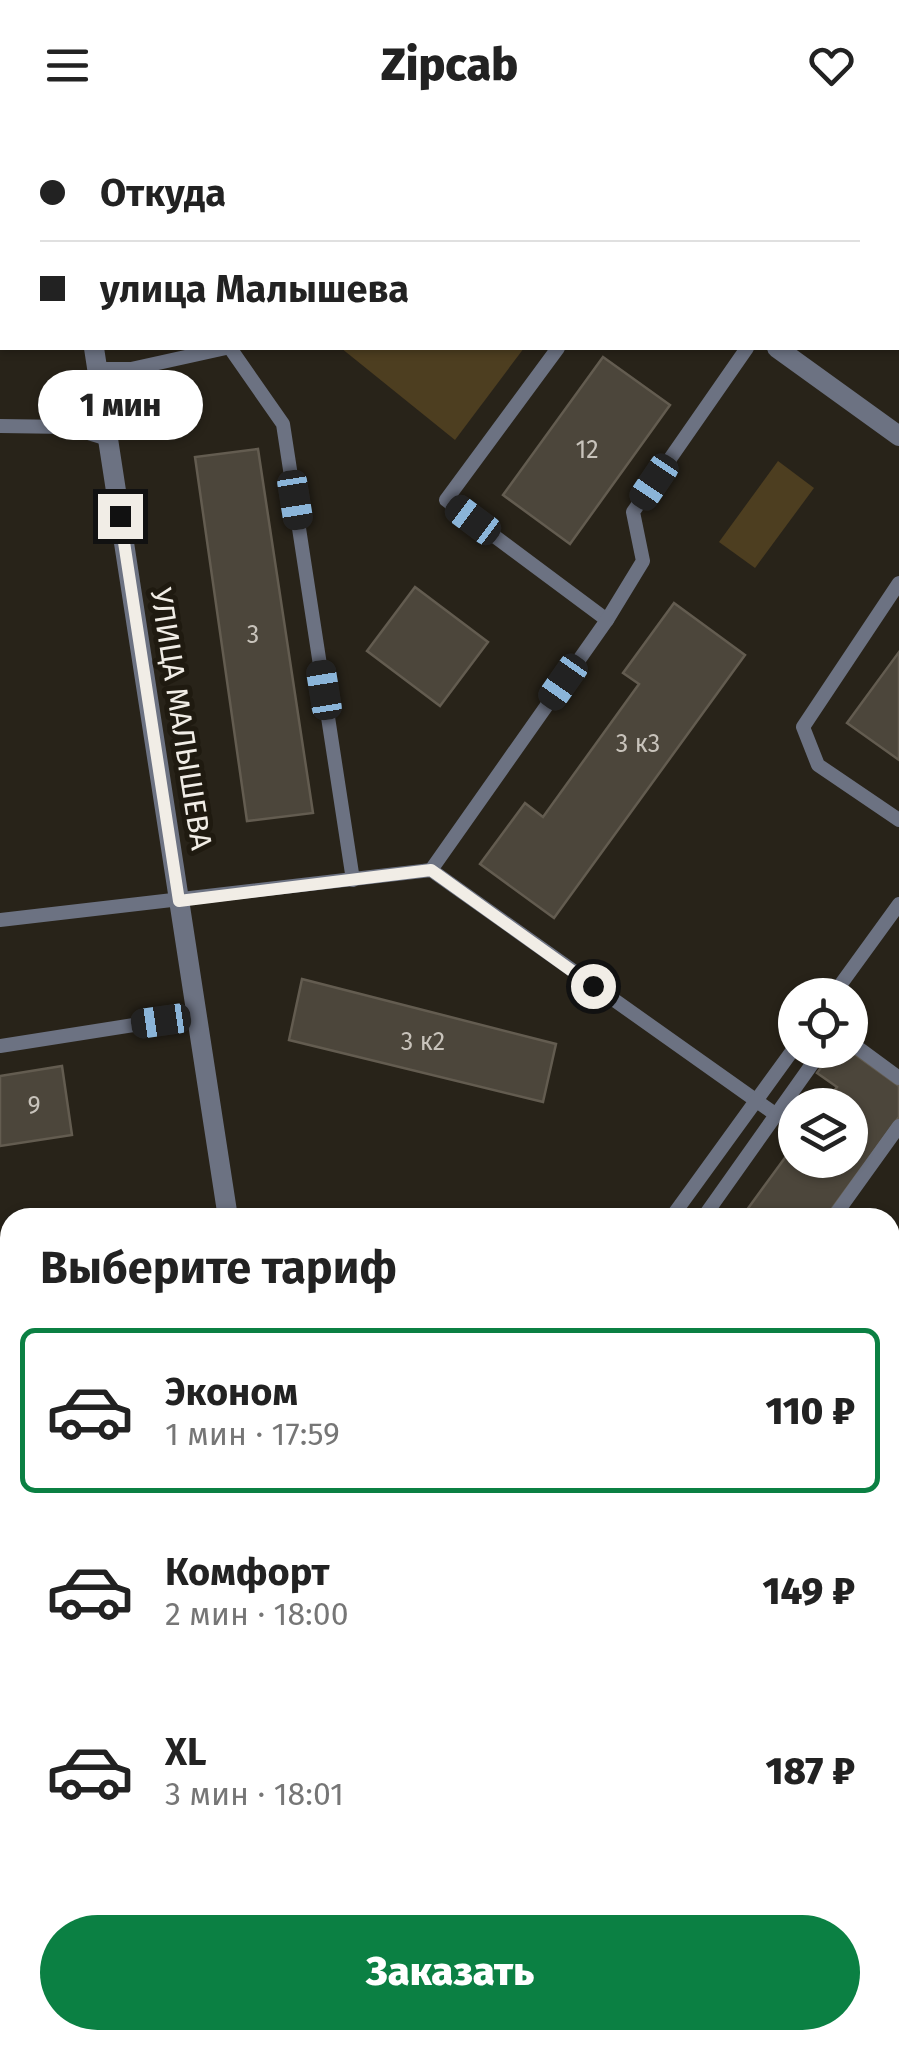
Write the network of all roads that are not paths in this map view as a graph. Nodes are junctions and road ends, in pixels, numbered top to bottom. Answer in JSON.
{"nodes":[{"id":1,"x":94,"y":350,"type":"edge"},
{"id":2,"x":219,"y":350,"type":"edge"},
{"id":3,"x":229,"y":350,"type":"edge"},
{"id":4,"x":557,"y":350,"type":"edge"},
{"id":5,"x":745,"y":350,"type":"edge"},
{"id":6,"x":780,"y":350,"type":"edge"},
{"id":7,"x":97,"y":369,"type":"junction"},
{"id":8,"x":0,"y":426,"type":"edge"},
{"id":9,"x":899,"y":436,"type":"edge"},
{"id":10,"x":108,"y":440,"type":"junction"},
{"id":11,"x":899,"y":583,"type":"edge"},
{"id":12,"x":607,"y":620,"type":"junction"},
{"id":13,"x":899,"y":820,"type":"edge"},
{"id":14,"x":431,"y":870,"type":"junction"},
{"id":15,"x":353,"y":880,"type":"junction"},
{"id":16,"x":179,"y":901,"type":"junction"},
{"id":17,"x":899,"y":904,"type":"edge"},
{"id":18,"x":0,"y":920,"type":"edge"},
{"id":19,"x":845,"y":978,"type":"edge"},
{"id":20,"x":197,"y":1015,"type":"junction"},
{"id":21,"x":0,"y":1046,"type":"edge"},
{"id":22,"x":868,"y":1055,"type":"edge"},
{"id":23,"x":780,"y":1068,"type":"edge"},
{"id":24,"x":809,"y":1068,"type":"edge"},
{"id":25,"x":899,"y":1078,"type":"edge"},
{"id":26,"x":756,"y":1102,"type":"junction"},
{"id":27,"x":775,"y":1114,"type":"junction"},
{"id":28,"x":899,"y":1126,"type":"edge"},
{"id":29,"x":221,"y":1208,"type":"edge"},
{"id":30,"x":678,"y":1208,"type":"edge"},
{"id":31,"x":710,"y":1208,"type":"edge"},
{"id":32,"x":840,"y":1208,"type":"edge"}],
"edges":[{"from":1,"to":7,"type":"street","name":"УЛИЦА МАЛЫШЕВА"},
{"from":2,"to":7,"type":"lane"},
{"from":3,"to":15,"type":"lane"},
{"from":4,"to":12,"type":"lane"},
{"from":5,"to":12,"type":"lane"},
{"from":6,"to":9,"type":"street"},
{"from":7,"to":10,"type":"street","name":"УЛИЦА МАЛЫШЕВА"},
{"from":8,"to":10,"type":"lane"},
{"from":10,"to":16,"type":"street","name":"УЛИЦА МАЛЫШЕВА"},
{"from":11,"to":13,"type":"lane"},
{"from":12,"to":14,"type":"lane"},
{"from":14,"to":15,"type":"lane"},
{"from":14,"to":26,"type":"lane"},
{"from":15,"to":16,"type":"lane"},
{"from":16,"to":18,"type":"lane"},
{"from":16,"to":20,"type":"street","name":"УЛИЦА МАЛЫШЕВА"},
{"from":17,"to":19,"type":"lane"},
{"from":20,"to":21,"type":"lane"},
{"from":20,"to":29,"type":"street","name":"УЛИЦА МАЛЫШЕВА"},
{"from":22,"to":25,"type":"lane"},
{"from":23,"to":26,"type":"lane"},
{"from":24,"to":27,"type":"lane"},
{"from":26,"to":27,"type":"lane"},
{"from":26,"to":30,"type":"lane"},
{"from":27,"to":31,"type":"lane"},
{"from":28,"to":32,"type":"lane"}]}
